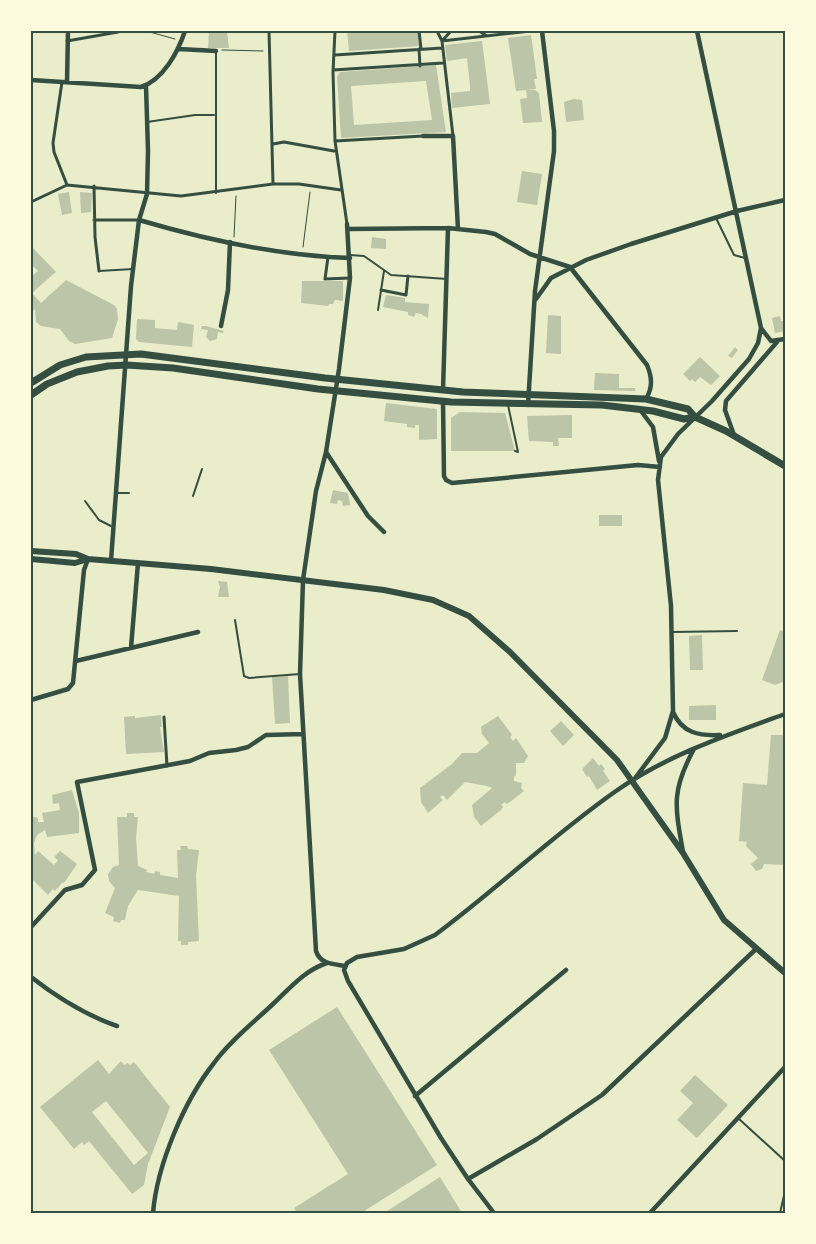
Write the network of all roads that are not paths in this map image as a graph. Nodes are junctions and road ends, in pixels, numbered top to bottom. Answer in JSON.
{"nodes":[{"id":1,"x":68,"y":31,"type":"edge"},
{"id":2,"x":90,"y":31,"type":"edge"},
{"id":3,"x":185,"y":31,"type":"edge"},
{"id":4,"x":269,"y":31,"type":"edge"},
{"id":5,"x":335,"y":31,"type":"edge"},
{"id":6,"x":419,"y":31,"type":"edge"},
{"id":7,"x":437,"y":31,"type":"edge"},
{"id":8,"x":451,"y":31,"type":"edge"},
{"id":9,"x":479,"y":31,"type":"edge"},
{"id":10,"x":531,"y":31,"type":"edge"},
{"id":11,"x":542,"y":31,"type":"edge"},
{"id":12,"x":697,"y":31,"type":"edge"},
{"id":13,"x":118,"y":32,"type":"edge"},
{"id":14,"x":488,"y":37,"type":"junction"},
{"id":15,"x":87,"y":38,"type":"junction"},
{"id":16,"x":67,"y":41,"type":"junction"},
{"id":17,"x":442,"y":42,"type":"junction"},
{"id":18,"x":442,"y":48,"type":"junction"},
{"id":19,"x":178,"y":49,"type":"junction"},
{"id":20,"x":420,"y":49,"type":"junction"},
{"id":21,"x":216,"y":51,"type":"joint"},
{"id":22,"x":335,"y":55,"type":"junction"},
{"id":23,"x":443,"y":63,"type":"junction"},
{"id":24,"x":420,"y":66,"type":"junction"},
{"id":25,"x":333,"y":70,"type":"junction"},
{"id":26,"x":31,"y":80,"type":"edge"},
{"id":27,"x":64,"y":82,"type":"junction"},
{"id":28,"x":146,"y":86,"type":"junction"},
{"id":29,"x":214,"y":115,"type":"junction"},
{"id":30,"x":147,"y":122,"type":"junction"},
{"id":31,"x":423,"y":136,"type":"joint"},
{"id":32,"x":452,"y":136,"type":"junction"},
{"id":33,"x":335,"y":141,"type":"junction"},
{"id":34,"x":273,"y":144,"type":"junction"},
{"id":35,"x":334,"y":150,"type":"junction"},
{"id":36,"x":273,"y":184,"type":"junction"},
{"id":37,"x":67,"y":185,"type":"junction"},
{"id":38,"x":94,"y":186,"type":"junction"},
{"id":39,"x":341,"y":190,"type":"junction"},
{"id":40,"x":216,"y":193,"type":"junction"},
{"id":41,"x":147,"y":194,"type":"junction"},
{"id":42,"x":785,"y":200,"type":"edge"},
{"id":43,"x":31,"y":202,"type":"edge"},
{"id":44,"x":737,"y":211,"type":"junction"},
{"id":45,"x":716,"y":218,"type":"junction"},
{"id":46,"x":94,"y":220,"type":"junction"},
{"id":47,"x":139,"y":220,"type":"junction"},
{"id":48,"x":348,"y":227,"type":"junction"},
{"id":49,"x":448,"y":228,"type":"junction"},
{"id":50,"x":458,"y":230,"type":"junction"},
{"id":51,"x":232,"y":241,"type":"junction"},
{"id":52,"x":350,"y":256,"type":"junction"},
{"id":53,"x":540,"y":256,"type":"junction"},
{"id":54,"x":326,"y":257,"type":"junction"},
{"id":55,"x":748,"y":259,"type":"junction"},
{"id":56,"x":570,"y":267,"type":"junction"},
{"id":57,"x":133,"y":269,"type":"junction"},
{"id":58,"x":99,"y":271,"type":"joint"},
{"id":59,"x":384,"y":271,"type":"junction"},
{"id":60,"x":408,"y":276,"type":"junction"},
{"id":61,"x":350,"y":278,"type":"junction"},
{"id":62,"x":446,"y":280,"type":"junction"},
{"id":63,"x":381,"y":290,"type":"junction"},
{"id":64,"x":535,"y":301,"type":"junction"},
{"id":65,"x":378,"y":310,"type":"dead end"},
{"id":66,"x":221,"y":326,"type":"dead end"},
{"id":67,"x":761,"y":328,"type":"junction"},
{"id":68,"x":785,"y":339,"type":"edge"},
{"id":69,"x":777,"y":342,"type":"junction"},
{"id":70,"x":127,"y":354,"type":"junction"},
{"id":71,"x":126,"y":365,"type":"junction"},
{"id":72,"x":338,"y":379,"type":"junction"},
{"id":73,"x":31,"y":383,"type":"edge"},
{"id":74,"x":336,"y":390,"type":"junction"},
{"id":75,"x":443,"y":390,"type":"junction"},
{"id":76,"x":529,"y":394,"type":"junction"},
{"id":77,"x":31,"y":395,"type":"edge"},
{"id":78,"x":646,"y":399,"type":"junction"},
{"id":79,"x":443,"y":401,"type":"junction"},
{"id":80,"x":508,"y":405,"type":"junction"},
{"id":81,"x":528,"y":405,"type":"junction"},
{"id":82,"x":638,"y":409,"type":"junction"},
{"id":83,"x":695,"y":417,"type":"junction"},
{"id":84,"x":734,"y":436,"type":"junction"},
{"id":85,"x":515,"y":451,"type":"dead end"},
{"id":86,"x":326,"y":452,"type":"junction"},
{"id":87,"x":785,"y":466,"type":"edge"},
{"id":88,"x":660,"y":467,"type":"junction"},
{"id":89,"x":202,"y":469,"type":"dead end"},
{"id":90,"x":116,"y":493,"type":"junction"},
{"id":91,"x":129,"y":493,"type":"dead end"},
{"id":92,"x":193,"y":496,"type":"dead end"},
{"id":93,"x":85,"y":501,"type":"dead end"},
{"id":94,"x":114,"y":527,"type":"junction"},
{"id":95,"x":384,"y":532,"type":"dead end"},
{"id":96,"x":31,"y":551,"type":"edge"},
{"id":97,"x":31,"y":559,"type":"edge"},
{"id":98,"x":88,"y":559,"type":"junction"},
{"id":99,"x":111,"y":561,"type":"junction"},
{"id":100,"x":138,"y":563,"type":"junction"},
{"id":101,"x":303,"y":580,"type":"junction"},
{"id":102,"x":235,"y":620,"type":"dead end"},
{"id":103,"x":738,"y":631,"type":"dead end"},
{"id":104,"x":198,"y":632,"type":"dead end"},
{"id":105,"x":672,"y":632,"type":"junction"},
{"id":106,"x":131,"y":648,"type":"junction"},
{"id":107,"x":76,"y":661,"type":"junction"},
{"id":108,"x":300,"y":674,"type":"junction"},
{"id":109,"x":31,"y":700,"type":"edge"},
{"id":110,"x":672,"y":711,"type":"junction"},
{"id":111,"x":785,"y":714,"type":"edge"},
{"id":112,"x":164,"y":717,"type":"dead end"},
{"id":113,"x":302,"y":734,"type":"junction"},
{"id":114,"x":722,"y":735,"type":"junction"},
{"id":115,"x":695,"y":748,"type":"junction"},
{"id":116,"x":167,"y":766,"type":"junction"},
{"id":117,"x":633,"y":781,"type":"junction"},
{"id":118,"x":683,"y":853,"type":"junction"},
{"id":119,"x":31,"y":927,"type":"edge"},
{"id":120,"x":756,"y":949,"type":"junction"},
{"id":121,"x":327,"y":963,"type":"junction"},
{"id":122,"x":345,"y":966,"type":"junction"},
{"id":123,"x":566,"y":970,"type":"dead end"},
{"id":124,"x":785,"y":973,"type":"edge"},
{"id":125,"x":31,"y":977,"type":"edge"},
{"id":126,"x":117,"y":1026,"type":"dead end"},
{"id":127,"x":785,"y":1067,"type":"edge"},
{"id":128,"x":415,"y":1096,"type":"junction"},
{"id":129,"x":738,"y":1118,"type":"junction"},
{"id":130,"x":785,"y":1161,"type":"edge"},
{"id":131,"x":468,"y":1179,"type":"junction"},
{"id":132,"x":785,"y":1191,"type":"edge"},
{"id":133,"x":153,"y":1213,"type":"edge"},
{"id":134,"x":494,"y":1213,"type":"edge"},
{"id":135,"x":650,"y":1213,"type":"edge"},
{"id":136,"x":780,"y":1213,"type":"edge"}],
"edges":[{"from":1,"to":16,"type":"street"},
{"from":2,"to":15,"type":"street"},
{"from":3,"to":19,"type":"street"},
{"from":4,"to":34,"type":"street"},
{"from":5,"to":22,"type":"street"},
{"from":6,"to":20,"type":"street"},
{"from":7,"to":17,"type":"street"},
{"from":8,"to":17,"type":"street"},
{"from":9,"to":14,"type":"street"},
{"from":10,"to":14,"type":"street"},
{"from":11,"to":53,"type":"street"},
{"from":12,"to":44,"type":"street"},
{"from":13,"to":15,"type":"street"},
{"from":14,"to":17,"type":"street"},
{"from":15,"to":16,"type":"street"},
{"from":16,"to":27,"type":"street"},
{"from":17,"to":18,"type":"street"},
{"from":18,"to":20,"type":"street"},
{"from":18,"to":23,"type":"street"},
{"from":19,"to":21,"type":"street"},
{"from":19,"to":28,"type":"street"},
{"from":20,"to":22,"type":"street"},
{"from":20,"to":24,"type":"street"},
{"from":21,"to":29,"type":"lane"},
{"from":22,"to":25,"type":"street"},
{"from":23,"to":24,"type":"street"},
{"from":23,"to":32,"type":"street"},
{"from":24,"to":25,"type":"street"},
{"from":25,"to":33,"type":"street"},
{"from":26,"to":27,"type":"street"},
{"from":27,"to":28,"type":"street"},
{"from":27,"to":37,"type":"street"},
{"from":28,"to":30,"type":"street"},
{"from":29,"to":30,"type":"lane"},
{"from":29,"to":40,"type":"lane"},
{"from":30,"to":41,"type":"street"},
{"from":31,"to":32,"type":"street"},
{"from":31,"to":33,"type":"street"},
{"from":32,"to":50,"type":"street"},
{"from":33,"to":35,"type":"street"},
{"from":34,"to":35,"type":"street"},
{"from":34,"to":36,"type":"street"},
{"from":35,"to":39,"type":"street"},
{"from":36,"to":39,"type":"street"},
{"from":36,"to":40,"type":"street"},
{"from":37,"to":38,"type":"street"},
{"from":37,"to":43,"type":"street"},
{"from":38,"to":41,"type":"street"},
{"from":38,"to":46,"type":"street"},
{"from":39,"to":48,"type":"street"},
{"from":40,"to":41,"type":"street"},
{"from":41,"to":47,"type":"street"},
{"from":42,"to":44,"type":"street"},
{"from":44,"to":45,"type":"street"},
{"from":44,"to":55,"type":"street"},
{"from":45,"to":55,"type":"lane"},
{"from":45,"to":56,"type":"street"},
{"from":46,"to":47,"type":"street"},
{"from":46,"to":58,"type":"street"},
{"from":47,"to":51,"type":"street"},
{"from":47,"to":57,"type":"street"},
{"from":48,"to":49,"type":"street"},
{"from":48,"to":52,"type":"street"},
{"from":49,"to":50,"type":"street"},
{"from":49,"to":62,"type":"street"},
{"from":50,"to":53,"type":"street"},
{"from":51,"to":54,"type":"street"},
{"from":51,"to":66,"type":"street"},
{"from":52,"to":54,"type":"street"},
{"from":52,"to":59,"type":"lane"},
{"from":52,"to":61,"type":"street"},
{"from":53,"to":56,"type":"street"},
{"from":53,"to":64,"type":"street"},
{"from":54,"to":61,"type":"street"},
{"from":55,"to":67,"type":"street"},
{"from":56,"to":64,"type":"street"},
{"from":56,"to":78,"type":"street"},
{"from":57,"to":58,"type":"lane"},
{"from":57,"to":70,"type":"street"},
{"from":59,"to":60,"type":"lane"},
{"from":59,"to":63,"type":"lane"},
{"from":60,"to":62,"type":"lane"},
{"from":60,"to":63,"type":"street"},
{"from":61,"to":72,"type":"street"},
{"from":62,"to":75,"type":"street"},
{"from":63,"to":65,"type":"lane"},
{"from":64,"to":76,"type":"street"},
{"from":67,"to":69,"type":"street"},
{"from":67,"to":83,"type":"street"},
{"from":68,"to":69,"type":"street"},
{"from":69,"to":84,"type":"street"},
{"from":70,"to":71,"type":"street"},
{"from":70,"to":72,"type":"main road"},
{"from":70,"to":73,"type":"main road"},
{"from":71,"to":74,"type":"main road"},
{"from":71,"to":77,"type":"main road"},
{"from":71,"to":90,"type":"street"},
{"from":72,"to":74,"type":"street"},
{"from":72,"to":75,"type":"main road"},
{"from":74,"to":79,"type":"main road"},
{"from":74,"to":86,"type":"street"},
{"from":75,"to":76,"type":"main road"},
{"from":76,"to":78,"type":"main road"},
{"from":76,"to":81,"type":"street"},
{"from":78,"to":83,"type":"main road"},
{"from":79,"to":80,"type":"main road"},
{"from":79,"to":88,"type":"street"},
{"from":80,"to":81,"type":"main road"},
{"from":80,"to":85,"type":"lane"},
{"from":81,"to":82,"type":"main road"},
{"from":82,"to":83,"type":"main road"},
{"from":82,"to":88,"type":"street"},
{"from":83,"to":84,"type":"main road"},
{"from":83,"to":88,"type":"street"},
{"from":84,"to":87,"type":"main road"},
{"from":86,"to":95,"type":"street"},
{"from":86,"to":101,"type":"street"},
{"from":88,"to":105,"type":"street"},
{"from":89,"to":92,"type":"lane"},
{"from":90,"to":91,"type":"lane"},
{"from":90,"to":94,"type":"street"},
{"from":93,"to":94,"type":"lane"},
{"from":94,"to":99,"type":"street"},
{"from":96,"to":98,"type":"main road"},
{"from":97,"to":98,"type":"main road"},
{"from":98,"to":99,"type":"main road"},
{"from":98,"to":107,"type":"street"},
{"from":99,"to":100,"type":"main road"},
{"from":100,"to":101,"type":"main road"},
{"from":100,"to":106,"type":"street"},
{"from":101,"to":108,"type":"street"},
{"from":101,"to":117,"type":"main road"},
{"from":102,"to":108,"type":"lane"},
{"from":103,"to":105,"type":"lane"},
{"from":104,"to":106,"type":"street"},
{"from":105,"to":110,"type":"street"},
{"from":106,"to":107,"type":"street"},
{"from":107,"to":109,"type":"street"},
{"from":108,"to":113,"type":"street"},
{"from":110,"to":114,"type":"street"},
{"from":110,"to":117,"type":"street"},
{"from":111,"to":114,"type":"street"},
{"from":112,"to":116,"type":"street"},
{"from":113,"to":116,"type":"street"},
{"from":113,"to":121,"type":"street"},
{"from":114,"to":115,"type":"street"},
{"from":115,"to":117,"type":"street"},
{"from":115,"to":118,"type":"street"},
{"from":116,"to":119,"type":"street"},
{"from":117,"to":118,"type":"main road"},
{"from":117,"to":122,"type":"street"},
{"from":118,"to":120,"type":"main road"},
{"from":120,"to":124,"type":"main road"},
{"from":120,"to":131,"type":"street"},
{"from":121,"to":122,"type":"street"},
{"from":121,"to":133,"type":"street"},
{"from":122,"to":128,"type":"street"},
{"from":123,"to":128,"type":"street"},
{"from":125,"to":126,"type":"street"},
{"from":127,"to":129,"type":"street"},
{"from":128,"to":131,"type":"street"},
{"from":129,"to":130,"type":"lane"},
{"from":129,"to":135,"type":"street"},
{"from":131,"to":134,"type":"street"},
{"from":132,"to":136,"type":"lane"}]}
